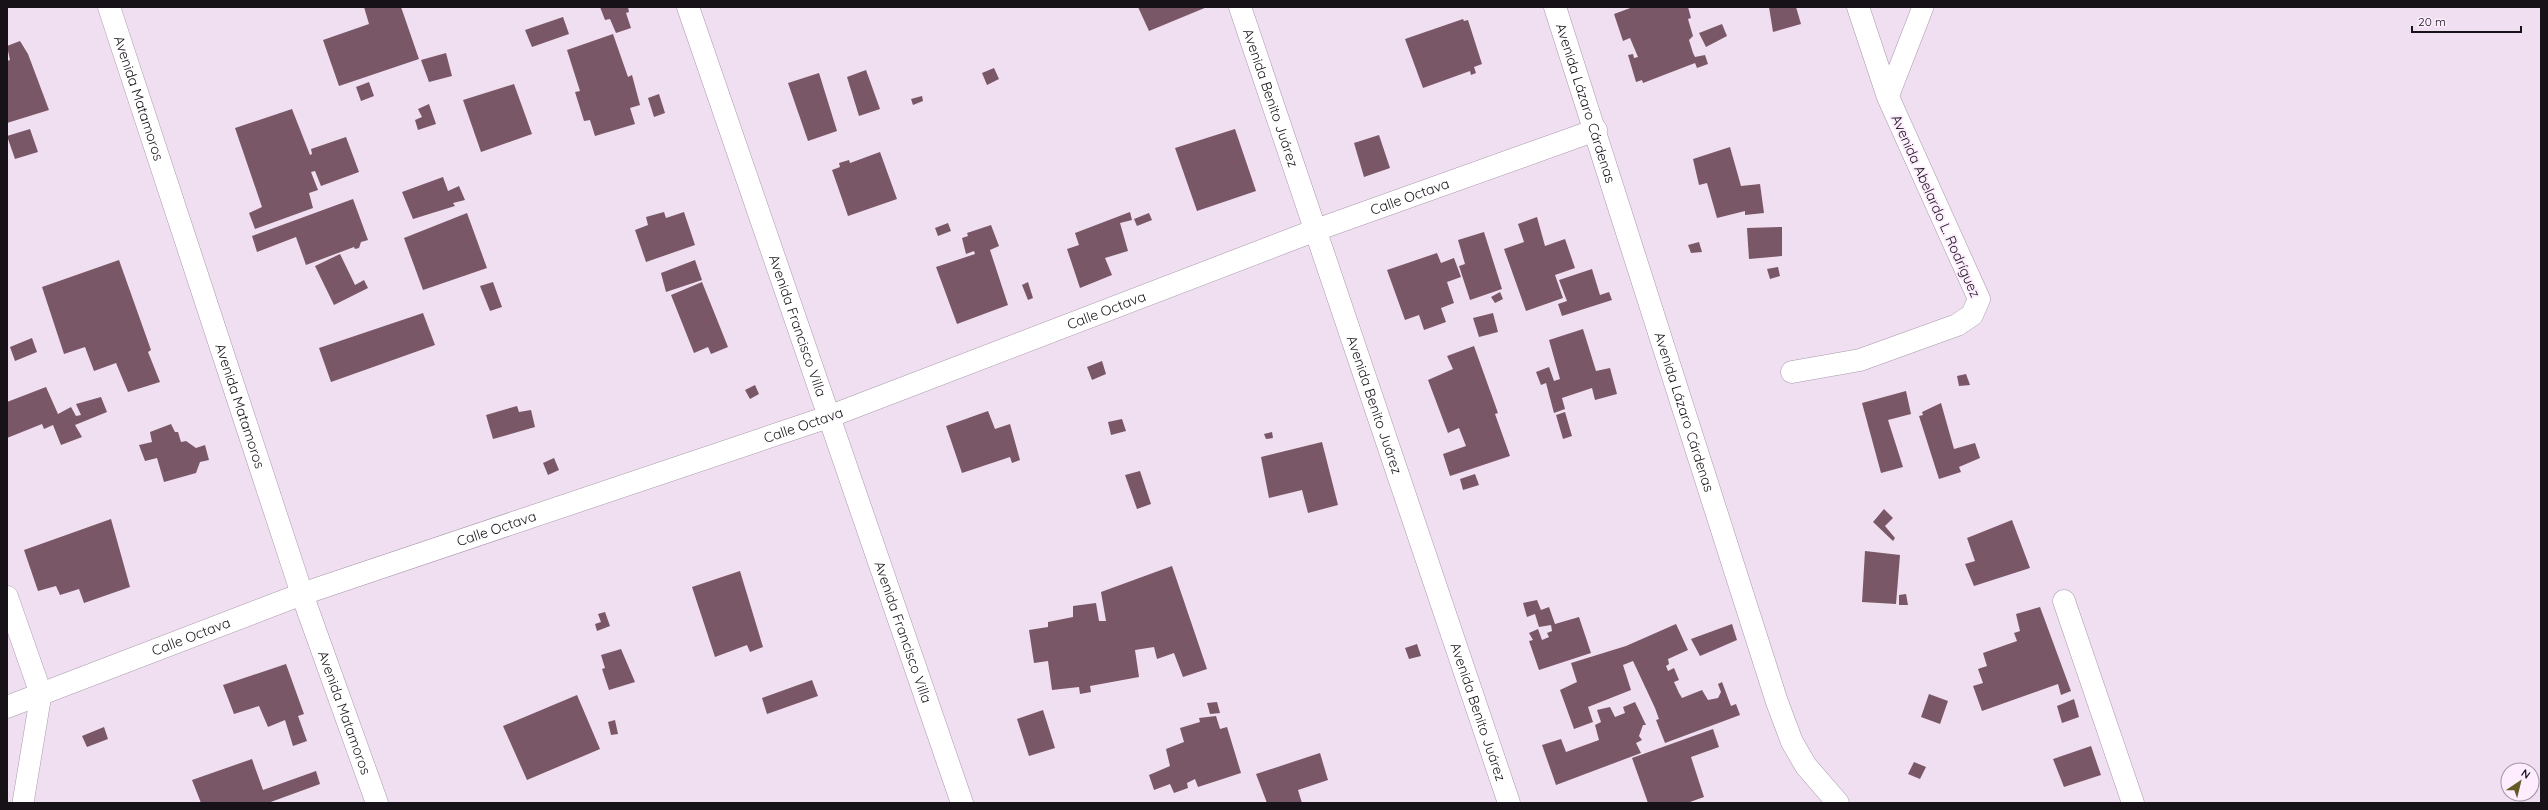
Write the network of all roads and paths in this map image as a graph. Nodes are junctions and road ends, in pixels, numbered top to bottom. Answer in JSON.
{"nodes":[{"id":1,"x":109,"y":7,"type":"edge"},
{"id":2,"x":688,"y":7,"type":"edge"},
{"id":3,"x":1240,"y":7,"type":"edge"},
{"id":4,"x":1555,"y":7,"type":"edge"},
{"id":5,"x":1858,"y":7,"type":"edge"},
{"id":6,"x":1923,"y":7,"type":"edge"},
{"id":7,"x":1888,"y":97,"type":"junction"},
{"id":8,"x":1596,"y":130,"type":"junction"},
{"id":9,"x":1316,"y":230,"type":"junction"},
{"id":10,"x":1792,"y":372,"type":"dead end"},
{"id":11,"x":828,"y":418,"type":"junction"},
{"id":12,"x":302,"y":594,"type":"junction"},
{"id":13,"x":7,"y":597,"type":"edge"},
{"id":14,"x":2064,"y":601,"type":"dead end"},
{"id":15,"x":41,"y":694,"type":"junction"},
{"id":16,"x":7,"y":707,"type":"edge"},
{"id":17,"x":23,"y":803,"type":"edge"},
{"id":18,"x":377,"y":803,"type":"edge"},
{"id":19,"x":962,"y":803,"type":"edge"},
{"id":20,"x":1509,"y":803,"type":"edge"},
{"id":21,"x":1838,"y":803,"type":"edge"},
{"id":22,"x":2133,"y":803,"type":"edge"}],
"edges":[{"from":1,"to":12,"type":"street","name":"Avenida Matamoros"},
{"from":2,"to":11,"type":"street","name":"Avenida Francisco Villa"},
{"from":3,"to":9,"type":"street","name":"Avenida Benito Juárez"},
{"from":4,"to":8,"type":"street","name":"Avenida Lázaro Cárdenas"},
{"from":5,"to":7,"type":"street","name":"Avenida Abelardo L. Rodríguez"},
{"from":6,"to":7,"type":"lane"},
{"from":7,"to":10,"type":"street","name":"Avenida Abelardo L. Rodríguez"},
{"from":8,"to":9,"type":"street","name":"Calle Octava"},
{"from":8,"to":21,"type":"street","name":"Avenida Lázaro Cárdenas"},
{"from":9,"to":11,"type":"street","name":"Calle Octava"},
{"from":9,"to":20,"type":"street","name":"Avenida Benito Juárez"},
{"from":11,"to":12,"type":"street","name":"Calle Octava"},
{"from":11,"to":19,"type":"street","name":"Avenida Francisco Villa"},
{"from":12,"to":15,"type":"street","name":"Calle Octava"},
{"from":12,"to":18,"type":"street","name":"Avenida Matamoros"},
{"from":13,"to":15,"type":"street"},
{"from":14,"to":22,"type":"street"},
{"from":15,"to":16,"type":"street","name":"Calle Octava"},
{"from":15,"to":17,"type":"lane"}]}
